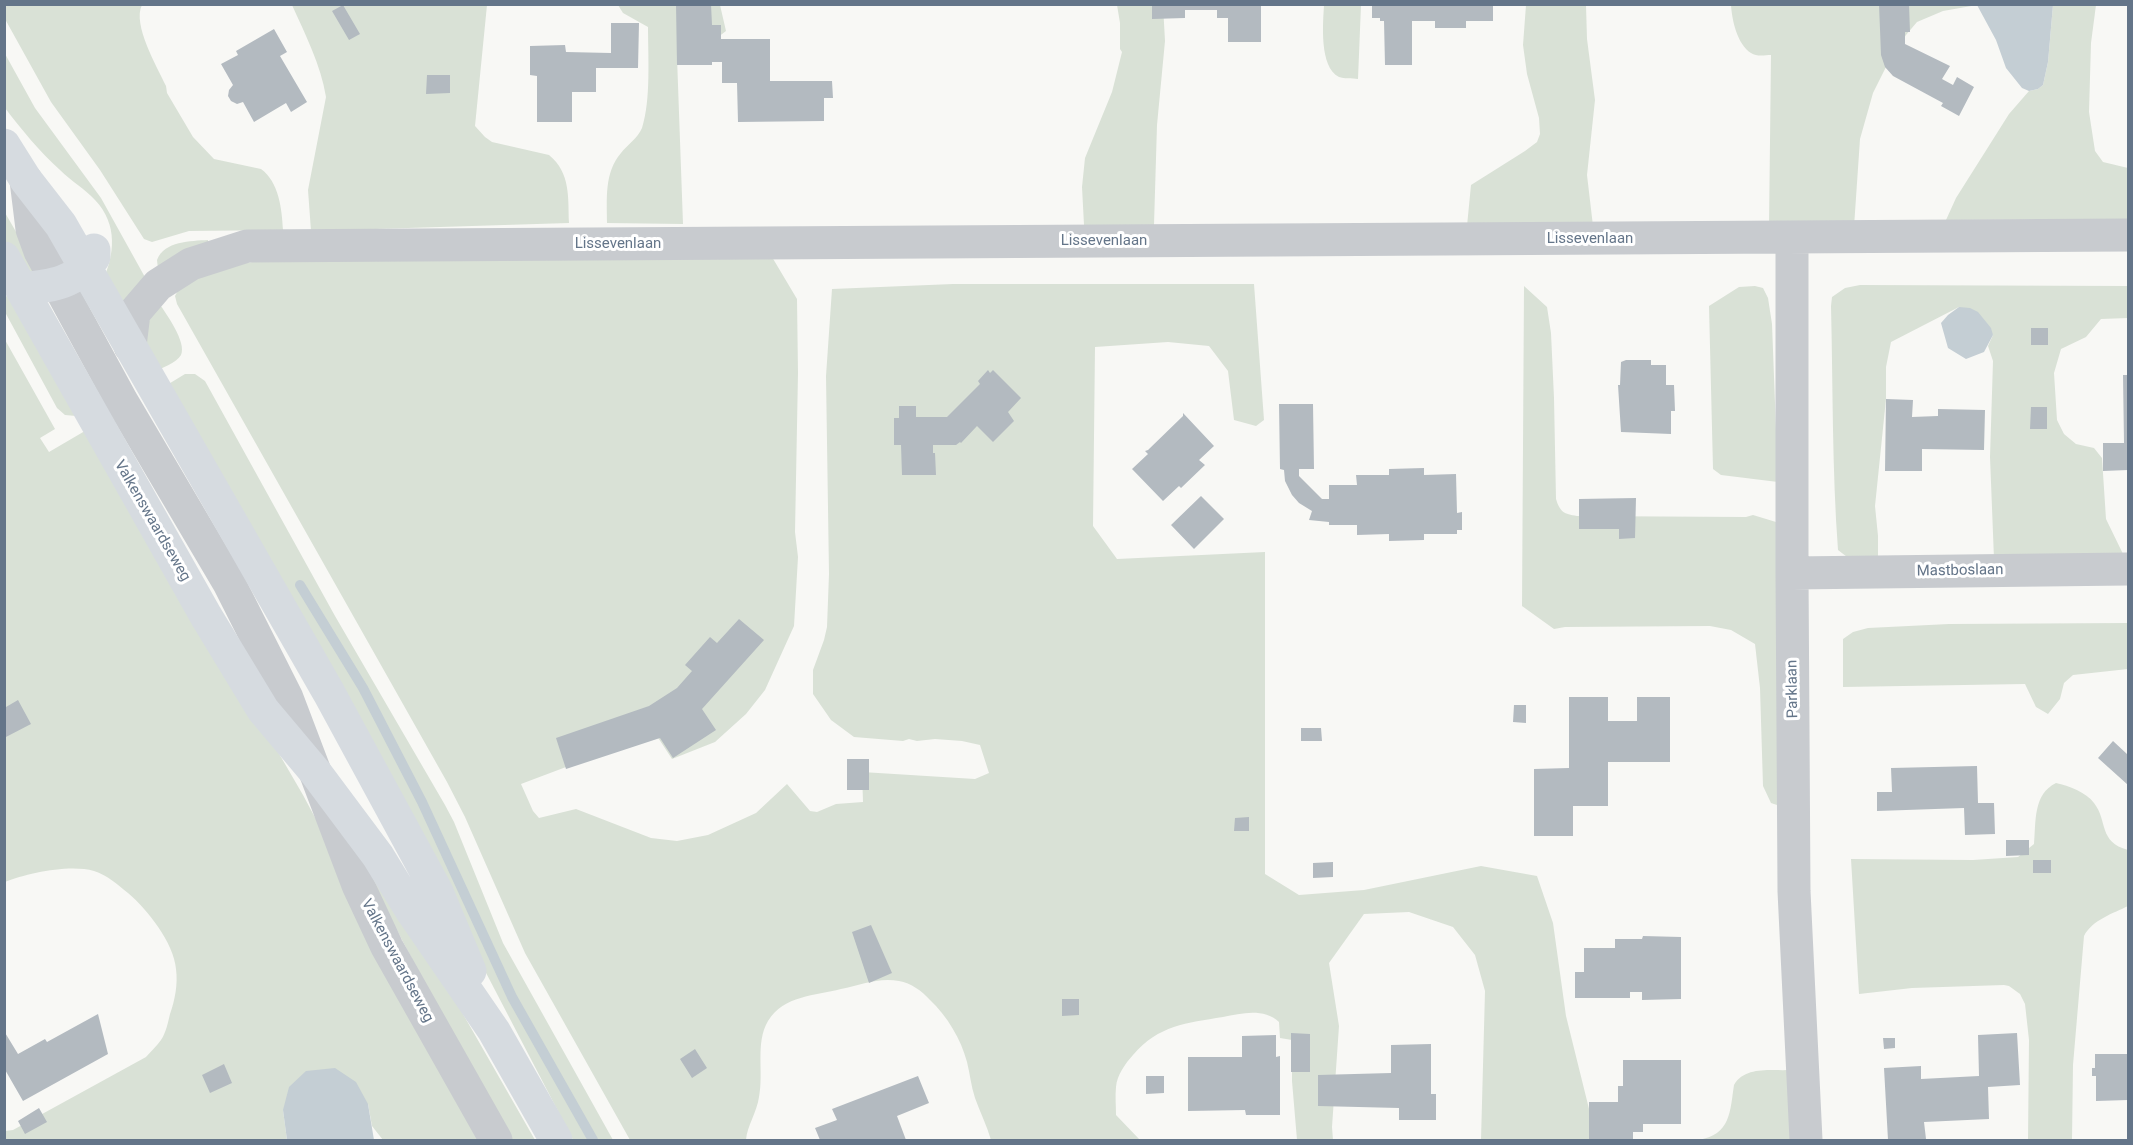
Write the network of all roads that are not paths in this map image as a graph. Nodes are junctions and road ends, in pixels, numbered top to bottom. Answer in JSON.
{"nodes":[{"id":1,"x":4,"y":145,"type":"edge"},
{"id":2,"x":26,"y":180,"type":"junction"},
{"id":3,"x":2128,"y":234,"type":"edge"},
{"id":4,"x":1792,"y":238,"type":"junction"},
{"id":5,"x":4,"y":258,"type":"edge"},
{"id":6,"x":86,"y":269,"type":"junction"},
{"id":7,"x":57,"y":285,"type":"junction"},
{"id":8,"x":22,"y":289,"type":"junction"},
{"id":9,"x":130,"y":346,"type":"junction"},
{"id":10,"x":2128,"y":569,"type":"edge"},
{"id":11,"x":1792,"y":573,"type":"junction"},
{"id":12,"x":229,"y":583,"type":"junction"},
{"id":13,"x":329,"y":693,"type":"junction"},
{"id":14,"x":316,"y":773,"type":"junction"},
{"id":15,"x":494,"y":1031,"type":"junction"},
{"id":16,"x":496,"y":1140,"type":"edge"},
{"id":17,"x":556,"y":1140,"type":"edge"},
{"id":18,"x":1806,"y":1140,"type":"edge"}],
"edges":[{"from":1,"to":2,"type":"main road","name":"Valkenswaardseweg"},
{"from":2,"to":6,"type":"main road"},
{"from":2,"to":7,"type":"street","name":"Valkenswaardseweg"},
{"from":3,"to":4,"type":"street","name":"Lissevenlaan"},
{"from":4,"to":9,"type":"street","name":"Lissevenlaan"},
{"from":4,"to":11,"type":"street","name":"Parklaan"},
{"from":5,"to":8,"type":"main road","name":"Valkenswaardseweg"},
{"from":6,"to":7,"type":"main road"},
{"from":6,"to":9,"type":"main road","name":"Valkenswaardseweg"},
{"from":7,"to":8,"type":"main road"},
{"from":7,"to":12,"type":"street","name":"Valkenswaardseweg"},
{"from":8,"to":14,"type":"main road","name":"Valkenswaardseweg"},
{"from":9,"to":13,"type":"main road","name":"Valkenswaardseweg"},
{"from":10,"to":11,"type":"street","name":"Mastboslaan"},
{"from":11,"to":18,"type":"street","name":"Parklaan"},
{"from":12,"to":13,"type":"street","name":"Valkenswaardseweg"},
{"from":12,"to":14,"type":"street","name":"Valkenswaardseweg"},
{"from":13,"to":15,"type":"main road","name":"Valkenswaardseweg"},
{"from":14,"to":15,"type":"main road","name":"Valkenswaardseweg"},
{"from":14,"to":16,"type":"street","name":"Valkenswaardseweg"},
{"from":15,"to":17,"type":"main road","name":"Valkenswaardseweg"}]}
